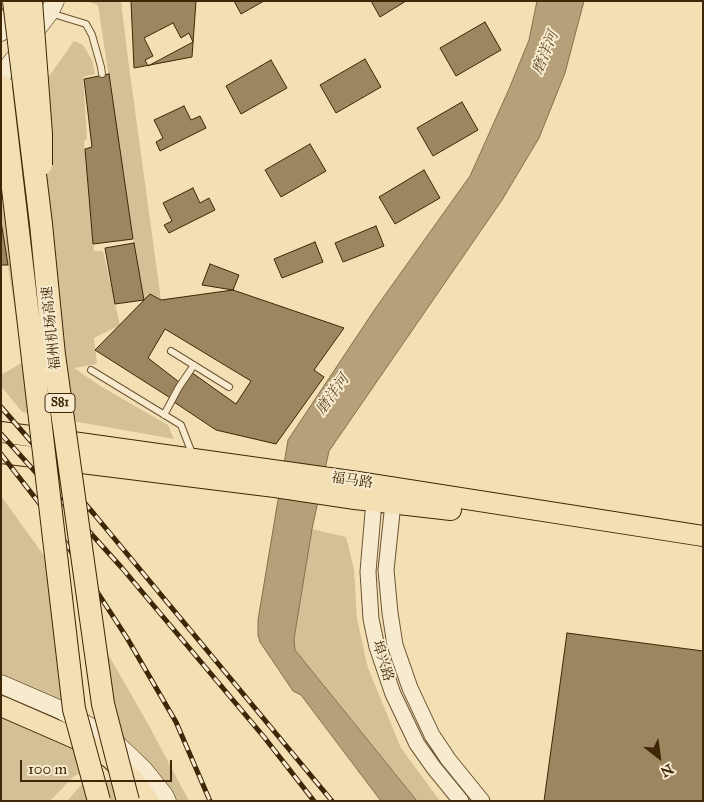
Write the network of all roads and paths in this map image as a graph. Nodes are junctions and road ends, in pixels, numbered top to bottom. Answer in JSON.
{"nodes":[{"id":1,"x":15,"y":1,"type":"edge"},
{"id":2,"x":32,"y":1,"type":"edge"},
{"id":3,"x":52,"y":7,"type":"edge"},
{"id":4,"x":1,"y":32,"type":"edge"},
{"id":5,"x":102,"y":74,"type":"dead end"},
{"id":6,"x":1,"y":76,"type":"edge"},
{"id":7,"x":1,"y":86,"type":"edge"},
{"id":8,"x":42,"y":224,"type":"junction"},
{"id":9,"x":172,"y":351,"type":"dead end"},
{"id":10,"x":194,"y":365,"type":"junction"},
{"id":11,"x":91,"y":370,"type":"dead end"},
{"id":12,"x":229,"y":387,"type":"dead end"},
{"id":13,"x":164,"y":415,"type":"junction"},
{"id":14,"x":1,"y":432,"type":"edge"},
{"id":15,"x":1,"y":453,"type":"edge"},
{"id":16,"x":195,"y":460,"type":"junction"},
{"id":17,"x":278,"y":479,"type":"junction"},
{"id":18,"x":332,"y":487,"type":"junction"},
{"id":19,"x":383,"y":502,"type":"junction"},
{"id":20,"x":703,"y":536,"type":"edge"},
{"id":21,"x":703,"y":550,"type":"edge"},
{"id":22,"x":1,"y":684,"type":"edge"},
{"id":23,"x":1,"y":706,"type":"edge"},
{"id":24,"x":99,"y":801,"type":"edge"},
{"id":25,"x":128,"y":801,"type":"edge"},
{"id":26,"x":150,"y":801,"type":"edge"},
{"id":27,"x":167,"y":801,"type":"edge"},
{"id":28,"x":461,"y":801,"type":"edge"},
{"id":29,"x":482,"y":801,"type":"edge"}],
"edges":[{"from":1,"to":4,"type":"main road"},
{"from":1,"to":8,"type":"highway","name":"福州机场高速","number":"S81","bridge":true},
{"from":2,"to":8,"type":"main road","bridge":true},
{"from":3,"to":5,"type":"lane"},
{"from":3,"to":6,"type":"main road"},
{"from":7,"to":24,"type":"highway","name":"福州机场高速","number":"S81","bridge":true},
{"from":8,"to":25,"type":"highway","name":"福州机场高速","number":"S81","bridge":true},
{"from":9,"to":10,"type":"lane"},
{"from":10,"to":12,"type":"lane"},
{"from":10,"to":13,"type":"lane"},
{"from":11,"to":13,"type":"lane"},
{"from":13,"to":16,"type":"lane"},
{"from":14,"to":16,"type":"main road","name":"福马路"},
{"from":15,"to":17,"type":"main road","name":"福马路"},
{"from":16,"to":17,"type":"main road","name":"福马路"},
{"from":17,"to":18,"type":"main road","name":"福马路"},
{"from":18,"to":19,"type":"main road","name":"福马路"},
{"from":18,"to":20,"type":"main road","name":"福马路"},
{"from":19,"to":21,"type":"main road","name":"福马路"},
{"from":19,"to":28,"type":"street","name":"埠兴路"},
{"from":19,"to":29,"type":"street","name":"埠兴路"},
{"from":22,"to":27,"type":"main road"},
{"from":23,"to":26,"type":"main road"}]}
